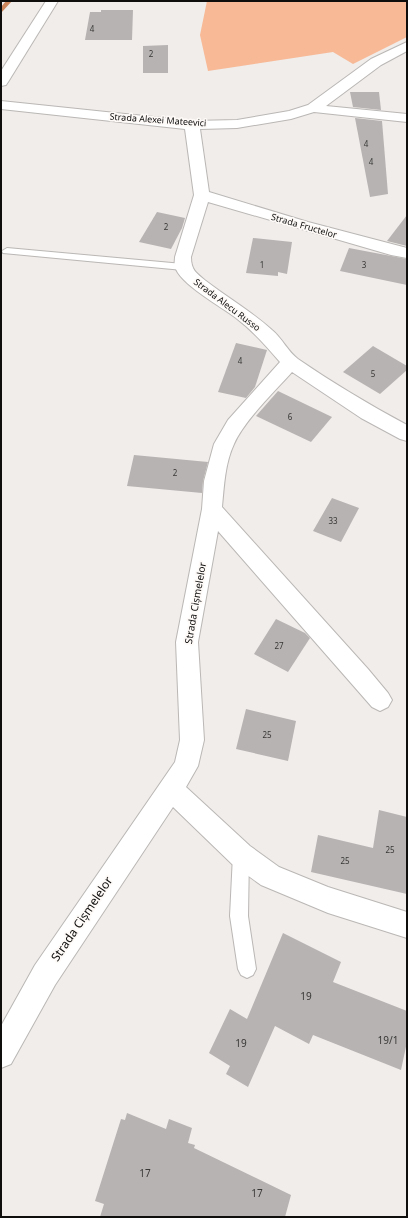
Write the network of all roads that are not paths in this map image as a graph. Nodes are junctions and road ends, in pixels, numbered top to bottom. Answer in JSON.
{"nodes":[{"id":1,"x":52,"y":1,"type":"edge"},
{"id":2,"x":407,"y":46,"type":"edge"},
{"id":3,"x":1,"y":82,"type":"edge"},
{"id":4,"x":1,"y":105,"type":"edge"},
{"id":5,"x":313,"y":108,"type":"junction"},
{"id":6,"x":407,"y":118,"type":"edge"},
{"id":7,"x":192,"y":125,"type":"junction"},
{"id":8,"x":202,"y":195,"type":"junction"},
{"id":9,"x":7,"y":251,"type":"dead end"},
{"id":10,"x":407,"y":253,"type":"edge"},
{"id":11,"x":183,"y":267,"type":"junction"},
{"id":12,"x":290,"y":362,"type":"junction"},
{"id":13,"x":407,"y":434,"type":"edge"},
{"id":14,"x":212,"y":509,"type":"junction"},
{"id":15,"x":380,"y":700,"type":"dead end"},
{"id":16,"x":170,"y":788,"type":"junction"},
{"id":17,"x":241,"y":855,"type":"junction"},
{"id":18,"x":407,"y":925,"type":"edge"},
{"id":19,"x":247,"y":969,"type":"dead end"},
{"id":20,"x":1,"y":1054,"type":"edge"}],
"edges":[{"from":1,"to":3,"type":"street"},
{"from":2,"to":5,"type":"street","name":"Strada Alexei Mateevici"},
{"from":4,"to":7,"type":"street","name":"Strada Alexei Mateevici"},
{"from":5,"to":6,"type":"street","name":"Strada Alexei Mateevici"},
{"from":5,"to":7,"type":"street","name":"Strada Alexei Mateevici"},
{"from":7,"to":8,"type":"street"},
{"from":8,"to":10,"type":"street","name":"Strada Fructelor"},
{"from":8,"to":11,"type":"street"},
{"from":9,"to":11,"type":"lane"},
{"from":11,"to":12,"type":"street","name":"Strada Alecu Russo"},
{"from":12,"to":13,"type":"street","name":"Strada Alecu Russo"},
{"from":12,"to":14,"type":"street","name":"Strada Cișmelelor"},
{"from":14,"to":15,"type":"street"},
{"from":14,"to":16,"type":"street","name":"Strada Cișmelelor"},
{"from":16,"to":17,"type":"street"},
{"from":16,"to":20,"type":"street","name":"Strada Cișmelelor"},
{"from":17,"to":18,"type":"street"},
{"from":17,"to":19,"type":"lane"}]}
